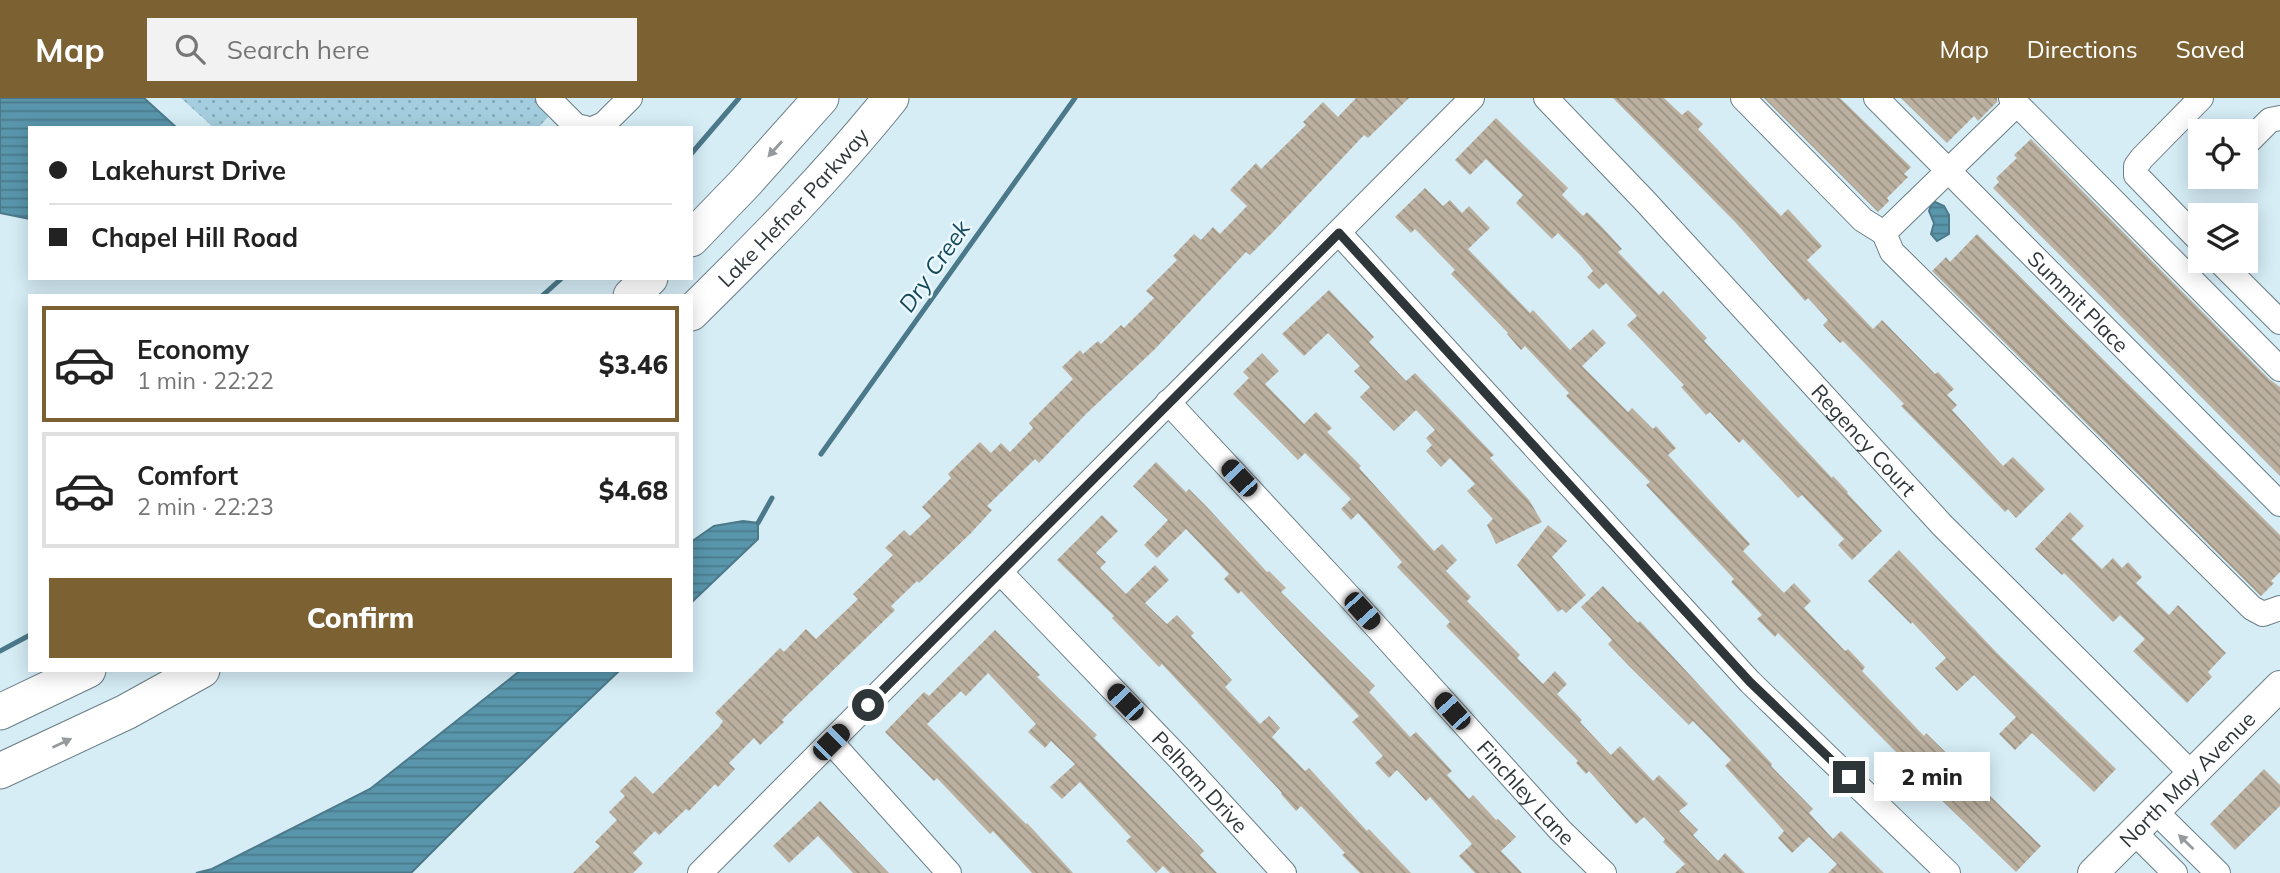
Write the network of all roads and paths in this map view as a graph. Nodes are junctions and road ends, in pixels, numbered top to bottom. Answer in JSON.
{"nodes":[{"id":1,"x":548,"y":98,"type":"edge"},
{"id":2,"x":629,"y":98,"type":"edge"},
{"id":3,"x":821,"y":98,"type":"edge"},
{"id":4,"x":891,"y":98,"type":"edge"},
{"id":5,"x":1472,"y":98,"type":"edge"},
{"id":6,"x":1546,"y":98,"type":"edge"},
{"id":7,"x":1743,"y":98,"type":"edge"},
{"id":8,"x":1876,"y":98,"type":"edge"},
{"id":9,"x":2201,"y":98,"type":"edge"},
{"id":10,"x":2014,"y":101,"type":"edge"},
{"id":11,"x":2280,"y":118,"type":"edge"},
{"id":12,"x":576,"y":126,"type":"edge"},
{"id":13,"x":600,"y":126,"type":"edge"},
{"id":14,"x":2258,"y":132,"type":"edge"},
{"id":15,"x":1948,"y":169,"type":"junction"},
{"id":16,"x":2188,"y":229,"type":"edge"},
{"id":17,"x":1339,"y":233,"type":"junction"},
{"id":18,"x":1884,"y":233,"type":"junction"},
{"id":19,"x":693,"y":237,"type":"edge"},
{"id":20,"x":2231,"y":273,"type":"edge"},
{"id":21,"x":648,"y":280,"type":"edge"},
{"id":22,"x":633,"y":294,"type":"edge"},
{"id":23,"x":693,"y":311,"type":"edge"},
{"id":24,"x":2280,"y":322,"type":"edge"},
{"id":25,"x":2280,"y":369,"type":"edge"},
{"id":26,"x":1168,"y":402,"type":"junction"},
{"id":27,"x":2280,"y":504,"type":"edge"},
{"id":28,"x":1000,"y":572,"type":"junction"},
{"id":29,"x":2280,"y":608,"type":"edge"},
{"id":30,"x":84,"y":672,"type":"edge"},
{"id":31,"x":198,"y":672,"type":"edge"},
{"id":32,"x":2280,"y":686,"type":"edge"},
{"id":33,"x":0,"y":712,"type":"edge"},
{"id":34,"x":831,"y":742,"type":"junction"},
{"id":35,"x":0,"y":771,"type":"edge"},
{"id":36,"x":2192,"y":774,"type":"junction"},
{"id":37,"x":2155,"y":811,"type":"junction"},
{"id":38,"x":2134,"y":832,"type":"junction"},
{"id":39,"x":701,"y":873,"type":"edge"},
{"id":40,"x":949,"y":873,"type":"edge"},
{"id":41,"x":1284,"y":873,"type":"edge"},
{"id":42,"x":1604,"y":873,"type":"edge"},
{"id":43,"x":1948,"y":873,"type":"edge"},
{"id":44,"x":2093,"y":873,"type":"edge"},
{"id":45,"x":2175,"y":873,"type":"edge"},
{"id":46,"x":2218,"y":873,"type":"edge"}],
"edges":[{"from":1,"to":12,"type":"street"},
{"from":2,"to":13,"type":"street"},
{"from":3,"to":19,"type":"highway","one_way":true},
{"from":4,"to":23,"type":"highway","name":"Lake Hefner Parkway"},
{"from":5,"to":17,"type":"street"},
{"from":6,"to":36,"type":"street","name":"Regency Court"},
{"from":7,"to":18,"type":"street"},
{"from":8,"to":15,"type":"street","name":"Summit Place"},
{"from":9,"to":16,"type":"street"},
{"from":10,"to":15,"type":"street"},
{"from":10,"to":25,"type":"street"},
{"from":11,"to":14,"type":"street"},
{"from":15,"to":18,"type":"street"},
{"from":15,"to":27,"type":"street","name":"Summit Place"},
{"from":17,"to":26,"type":"street"},
{"from":17,"to":43,"type":"street"},
{"from":18,"to":29,"type":"street"},
{"from":20,"to":24,"type":"street"},
{"from":21,"to":22,"type":"highway"},
{"from":26,"to":28,"type":"street"},
{"from":26,"to":42,"type":"street","name":"Finchley Lane"},
{"from":28,"to":34,"type":"street"},
{"from":28,"to":41,"type":"street","name":"Pelham Drive"},
{"from":30,"to":33,"type":"highway"},
{"from":35,"to":31,"type":"highway","one_way":true},
{"from":32,"to":36,"type":"main road","name":"North May Avenue"},
{"from":34,"to":39,"type":"street"},
{"from":34,"to":40,"type":"street"},
{"from":36,"to":37,"type":"main road","name":"North May Avenue"},
{"from":37,"to":38,"type":"main road","name":"North May Avenue"},
{"from":46,"to":37,"type":"street","one_way":true},
{"from":38,"to":44,"type":"main road","name":"North May Avenue"},
{"from":38,"to":45,"type":"street"}]}
